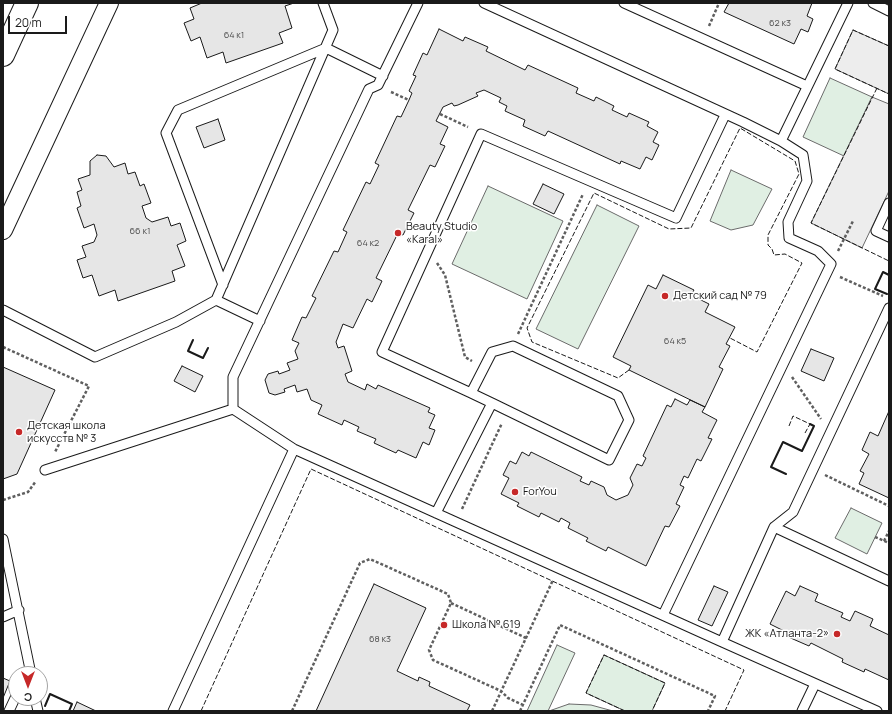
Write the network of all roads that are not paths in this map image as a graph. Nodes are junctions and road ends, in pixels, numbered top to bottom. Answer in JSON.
{"nodes":[{"id":1,"x":27,"y":3,"type":"edge"},
{"id":2,"x":109,"y":3,"type":"edge"},
{"id":3,"x":324,"y":3,"type":"edge"},
{"id":4,"x":418,"y":3,"type":"edge"},
{"id":5,"x":484,"y":3,"type":"edge"},
{"id":6,"x":624,"y":3,"type":"edge"},
{"id":7,"x":848,"y":3,"type":"edge"},
{"id":8,"x":873,"y":3,"type":"edge"},
{"id":9,"x":889,"y":11,"type":"edge"},
{"id":10,"x":326,"y":48,"type":"junction"},
{"id":11,"x":3,"y":54,"type":"edge"},
{"id":12,"x":383,"y":76,"type":"junction"},
{"id":13,"x":807,"y":86,"type":"junction"},
{"id":14,"x":725,"y":115,"type":"junction"},
{"id":15,"x":781,"y":140,"type":"junction"},
{"id":16,"x":889,"y":203,"type":"edge"},
{"id":17,"x":3,"y":230,"type":"edge"},
{"id":18,"x":889,"y":237,"type":"edge"},
{"id":19,"x":223,"y":285,"type":"junction"},
{"id":20,"x":216,"y":300,"type":"junction"},
{"id":21,"x":889,"y":308,"type":"edge"},
{"id":22,"x":3,"y":310,"type":"edge"},
{"id":23,"x":260,"y":321,"type":"junction"},
{"id":24,"x":471,"y":393,"type":"junction"},
{"id":25,"x":492,"y":403,"type":"junction"},
{"id":26,"x":233,"y":409,"type":"junction"},
{"id":27,"x":294,"y":449,"type":"junction"},
{"id":28,"x":45,"y":470,"type":"road end"},
{"id":29,"x":436,"y":513,"type":"junction"},
{"id":30,"x":774,"y":527,"type":"junction"},
{"id":31,"x":3,"y":539,"type":"edge"},
{"id":32,"x":889,"y":581,"type":"edge"},
{"id":33,"x":19,"y":610,"type":"junction"},
{"id":34,"x":663,"y":616,"type":"junction"},
{"id":35,"x":3,"y":617,"type":"edge"},
{"id":36,"x":722,"y":642,"type":"junction"},
{"id":37,"x":30,"y":666,"type":"edge"},
{"id":38,"x":815,"y":684,"type":"junction"},
{"id":39,"x":173,"y":711,"type":"edge"},
{"id":40,"x":802,"y":711,"type":"edge"},
{"id":41,"x":877,"y":711,"type":"edge"}],
"edges":[{"from":1,"to":11,"type":"street"},
{"from":2,"to":17,"type":"street"},
{"from":3,"to":10,"type":"lane"},
{"from":4,"to":12,"type":"lane"},
{"from":5,"to":14,"type":"lane"},
{"from":6,"to":13,"type":"lane"},
{"from":7,"to":13,"type":"lane"},
{"from":8,"to":9,"type":"lane"},
{"from":10,"to":12,"type":"lane"},
{"from":10,"to":19,"type":"lane"},
{"from":10,"to":19,"type":"lane"},
{"from":12,"to":23,"type":"lane"},
{"from":13,"to":15,"type":"lane"},
{"from":14,"to":15,"type":"lane"},
{"from":14,"to":24,"type":"lane"},
{"from":15,"to":34,"type":"lane"},
{"from":16,"to":18,"type":"lane"},
{"from":19,"to":20,"type":"lane"},
{"from":20,"to":22,"type":"lane"},
{"from":20,"to":23,"type":"lane"},
{"from":21,"to":30,"type":"lane"},
{"from":23,"to":26,"type":"lane"},
{"from":24,"to":25,"type":"lane"},
{"from":24,"to":25,"type":"lane"},
{"from":25,"to":29,"type":"lane"},
{"from":26,"to":27,"type":"lane"},
{"from":26,"to":28,"type":"lane"},
{"from":27,"to":29,"type":"lane"},
{"from":27,"to":39,"type":"lane"},
{"from":29,"to":34,"type":"lane"},
{"from":30,"to":32,"type":"lane"},
{"from":30,"to":36,"type":"lane"},
{"from":31,"to":33,"type":"lane"},
{"from":33,"to":35,"type":"lane"},
{"from":33,"to":37,"type":"lane"},
{"from":34,"to":36,"type":"lane"},
{"from":36,"to":38,"type":"lane"},
{"from":38,"to":40,"type":"lane"},
{"from":38,"to":41,"type":"lane"}]}
